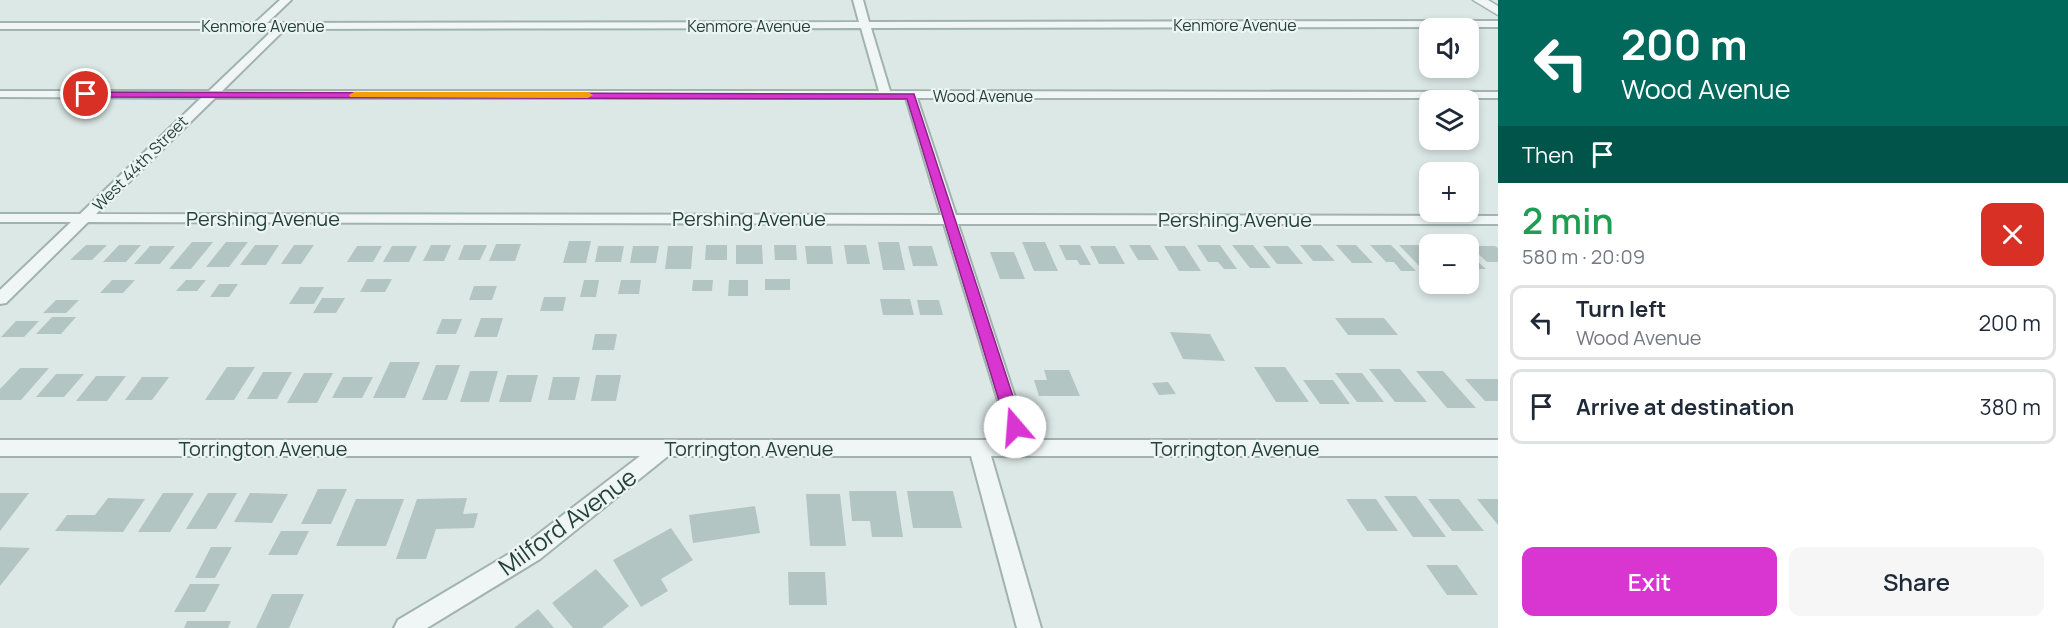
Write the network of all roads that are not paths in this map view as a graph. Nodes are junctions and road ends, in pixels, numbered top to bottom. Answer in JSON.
{"nodes":[{"id":1,"x":286,"y":0,"type":"edge"},
{"id":2,"x":858,"y":0,"type":"edge"},
{"id":3,"x":1479,"y":0,"type":"edge"},
{"id":4,"x":1498,"y":11,"type":"edge"},
{"id":5,"x":1498,"y":24,"type":"edge"},
{"id":6,"x":0,"y":26,"type":"edge"},
{"id":7,"x":864,"y":26,"type":"junction"},
{"id":8,"x":257,"y":27,"type":"junction"},
{"id":9,"x":281,"y":27,"type":"junction"},
{"id":10,"x":0,"y":94,"type":"edge"},
{"id":11,"x":1498,"y":94,"type":"edge"},
{"id":12,"x":209,"y":95,"type":"junction"},
{"id":13,"x":886,"y":96,"type":"junction"},
{"id":14,"x":911,"y":96,"type":"junction"},
{"id":15,"x":0,"y":218,"type":"edge"},
{"id":16,"x":86,"y":218,"type":"junction"},
{"id":17,"x":949,"y":218,"type":"junction"},
{"id":18,"x":1498,"y":220,"type":"edge"},
{"id":19,"x":0,"y":299,"type":"edge"},
{"id":20,"x":0,"y":448,"type":"edge"},
{"id":21,"x":664,"y":448,"type":"junction"},
{"id":22,"x":979,"y":448,"type":"junction"},
{"id":23,"x":1022,"y":448,"type":"junction"},
{"id":24,"x":1498,"y":448,"type":"edge"},
{"id":25,"x":406,"y":628,"type":"edge"},
{"id":26,"x":1029,"y":628,"type":"edge"}],
"edges":[{"from":1,"to":8,"type":"street"},
{"from":2,"to":7,"type":"street"},
{"from":3,"to":4,"type":"street"},
{"from":5,"to":7,"type":"street","name":"Kenmore Avenue"},
{"from":6,"to":8,"type":"street","name":"Kenmore Avenue"},
{"from":7,"to":9,"type":"street","name":"Kenmore Avenue"},
{"from":7,"to":13,"type":"street"},
{"from":8,"to":9,"type":"street","name":"Kenmore Avenue"},
{"from":9,"to":12,"type":"street","name":"West 44th Street"},
{"from":10,"to":12,"type":"street","name":"Wood Avenue"},
{"from":11,"to":14,"type":"street","name":"Wood Avenue"},
{"from":12,"to":13,"type":"street","name":"Wood Avenue"},
{"from":12,"to":16,"type":"street","name":"West 44th Street"},
{"from":13,"to":14,"type":"street","name":"Wood Avenue"},
{"from":14,"to":17,"type":"street"},
{"from":15,"to":16,"type":"street","name":"Pershing Avenue"},
{"from":16,"to":17,"type":"street","name":"Pershing Avenue"},
{"from":16,"to":19,"type":"street","name":"West 44th Street"},
{"from":17,"to":18,"type":"street","name":"Pershing Avenue"},
{"from":17,"to":23,"type":"street"},
{"from":20,"to":21,"type":"street","name":"Torrington Avenue"},
{"from":21,"to":22,"type":"street","name":"Torrington Avenue"},
{"from":21,"to":25,"type":"street","name":"Milford Avenue"},
{"from":22,"to":23,"type":"street","name":"Torrington Avenue"},
{"from":22,"to":26,"type":"street"},
{"from":23,"to":24,"type":"street","name":"Torrington Avenue"}]}
